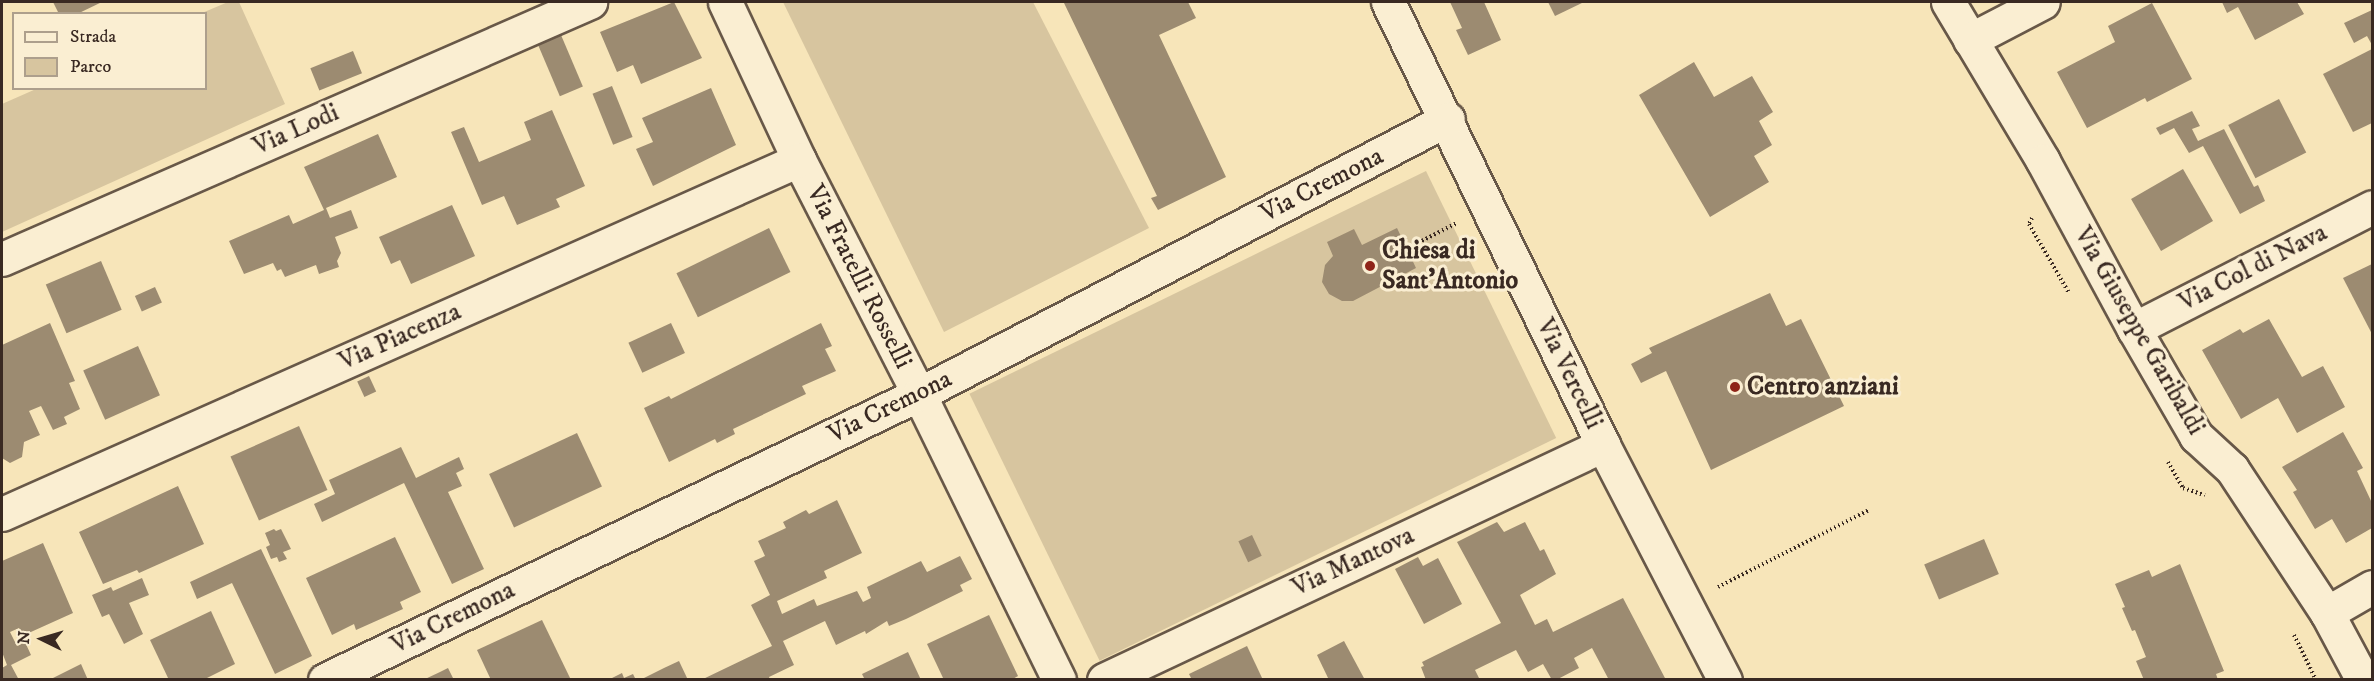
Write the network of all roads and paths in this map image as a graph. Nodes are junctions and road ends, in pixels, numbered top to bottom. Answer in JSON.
{"nodes":[{"id":1,"x":590,"y":2,"type":"edge"},
{"id":2,"x":725,"y":2,"type":"edge"},
{"id":3,"x":1388,"y":2,"type":"edge"},
{"id":4,"x":1948,"y":2,"type":"edge"},
{"id":5,"x":2043,"y":2,"type":"edge"},
{"id":6,"x":1970,"y":40,"type":"junction"},
{"id":7,"x":1448,"y":119,"type":"junction"},
{"id":8,"x":800,"y":160,"type":"junction"},
{"id":9,"x":1489,"y":207,"type":"junction"},
{"id":10,"x":2373,"y":207,"type":"edge"},
{"id":11,"x":1407,"y":249,"type":"dead end"},
{"id":12,"x":2,"y":259,"type":"edge"},
{"id":13,"x":2134,"y":329,"type":"junction"},
{"id":14,"x":919,"y":394,"type":"junction"},
{"id":15,"x":1603,"y":445,"type":"junction"},
{"id":16,"x":1869,"y":510,"type":"dead end"},
{"id":17,"x":2,"y":514,"type":"edge"},
{"id":18,"x":2373,"y":587,"type":"edge"},
{"id":19,"x":1685,"y":603,"type":"junction"},
{"id":20,"x":2327,"y":613,"type":"junction"},
{"id":21,"x":325,"y":680,"type":"edge"},
{"id":22,"x":1059,"y":680,"type":"edge"},
{"id":23,"x":1104,"y":680,"type":"edge"},
{"id":24,"x":1725,"y":680,"type":"edge"},
{"id":25,"x":2363,"y":680,"type":"edge"}],
"edges":[{"from":1,"to":12,"type":"street","name":"Via Lodi"},
{"from":2,"to":8,"type":"street","name":"Via Fratelli Rosselli"},
{"from":3,"to":7,"type":"street","name":"Via Vercelli"},
{"from":4,"to":6,"type":"street","name":"Via Giuseppe Garibaldi"},
{"from":5,"to":6,"type":"street"},
{"from":6,"to":13,"type":"street","name":"Via Giuseppe Garibaldi"},
{"from":7,"to":9,"type":"street","name":"Via Vercelli"},
{"from":7,"to":14,"type":"street","name":"Via Cremona"},
{"from":8,"to":14,"type":"street","name":"Via Fratelli Rosselli"},
{"from":8,"to":17,"type":"street","name":"Via Piacenza"},
{"from":9,"to":11,"type":"path"},
{"from":9,"to":15,"type":"street","name":"Via Vercelli"},
{"from":10,"to":13,"type":"street","name":"Via Col di Nava"},
{"from":13,"to":20,"type":"street","name":"Via Giuseppe Garibaldi"},
{"from":14,"to":21,"type":"street","name":"Via Cremona"},
{"from":14,"to":22,"type":"street","name":"Via Fratelli Rosselli"},
{"from":15,"to":19,"type":"street","name":"Via Vercelli"},
{"from":15,"to":23,"type":"street","name":"Via Mantova"},
{"from":16,"to":19,"type":"path"},
{"from":18,"to":20,"type":"street"},
{"from":19,"to":24,"type":"street","name":"Via Vercelli"},
{"from":20,"to":25,"type":"street","name":"Via Giuseppe Garibaldi"}]}
